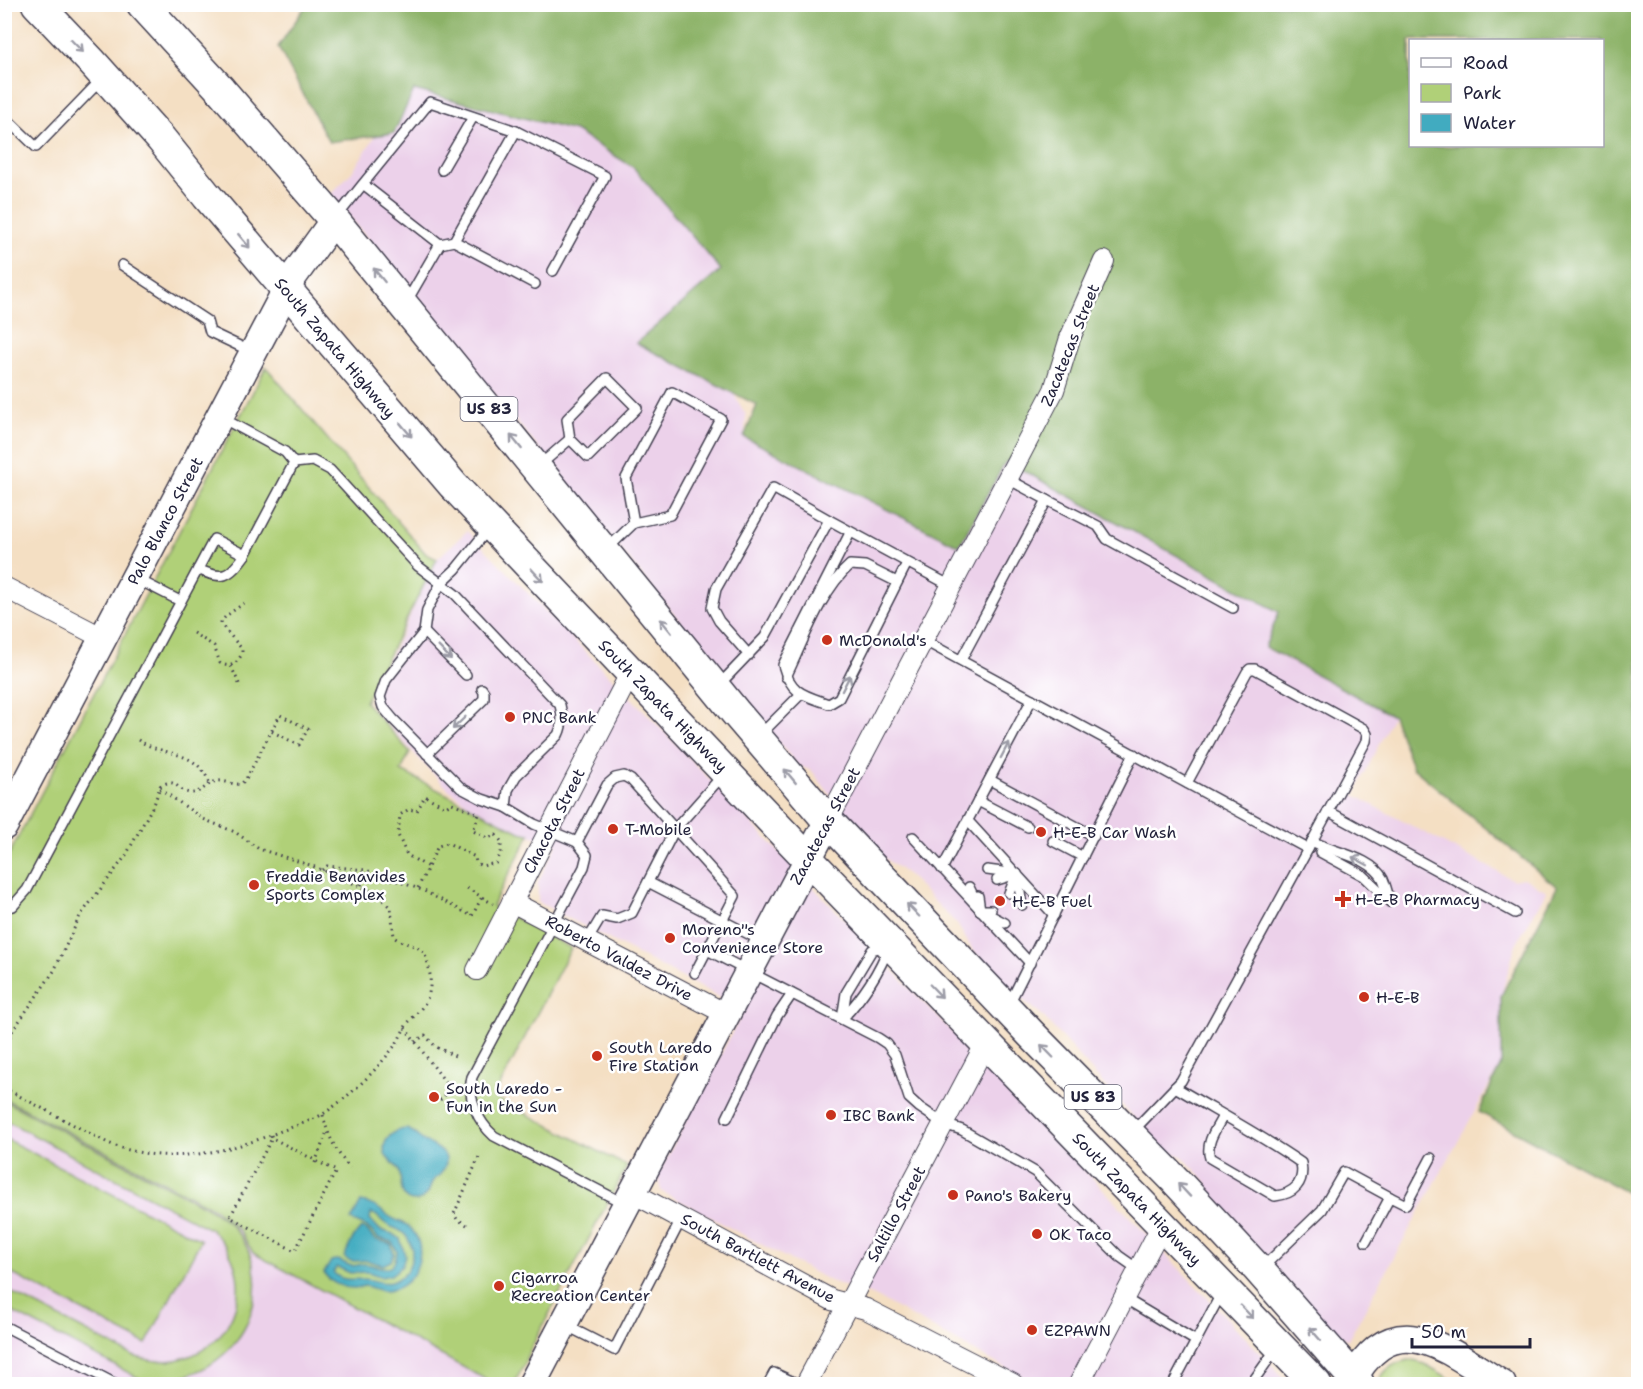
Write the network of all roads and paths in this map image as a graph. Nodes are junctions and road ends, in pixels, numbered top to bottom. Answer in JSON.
{"nodes":[{"id":1,"x":37,"y":4,"type":"edge"},
{"id":2,"x":142,"y":4,"type":"edge"},
{"id":3,"x":105,"y":76,"type":"junction"},
{"id":4,"x":4,"y":116,"type":"edge"},
{"id":5,"x":473,"y":117,"type":"junction"},
{"id":6,"x":516,"y":131,"type":"junction"},
{"id":7,"x":442,"y":170,"type":"dead end"},
{"id":8,"x":363,"y":184,"type":"junction"},
{"id":9,"x":334,"y":220,"type":"junction"},
{"id":10,"x":454,"y":241,"type":"junction"},
{"id":11,"x":440,"y":244,"type":"junction"},
{"id":12,"x":1104,"y":261,"type":"dead end"},
{"id":13,"x":122,"y":265,"type":"dead end"},
{"id":14,"x":553,"y":271,"type":"dead end"},
{"id":15,"x":535,"y":284,"type":"dead end"},
{"id":16,"x":286,"y":290,"type":"junction"},
{"id":17,"x":404,"y":306,"type":"junction"},
{"id":18,"x":254,"y":353,"type":"junction"},
{"id":19,"x":220,"y":417,"type":"junction"},
{"id":20,"x":570,"y":439,"type":"junction"},
{"id":21,"x":294,"y":463,"type":"junction"},
{"id":22,"x":537,"y":468,"type":"junction"},
{"id":23,"x":1008,"y":479,"type":"junction"},
{"id":24,"x":1047,"y":500,"type":"junction"},
{"id":25,"x":829,"y":520,"type":"junction"},
{"id":26,"x":634,"y":523,"type":"junction"},
{"id":27,"x":491,"y":526,"type":"junction"},
{"id":28,"x":850,"y":533,"type":"junction"},
{"id":29,"x":605,"y":551,"type":"junction"},
{"id":30,"x":245,"y":555,"type":"junction"},
{"id":31,"x":907,"y":563,"type":"junction"},
{"id":32,"x":198,"y":569,"type":"junction"},
{"id":33,"x":135,"y":578,"type":"junction"},
{"id":34,"x":897,"y":582,"type":"junction"},
{"id":35,"x":441,"y":583,"type":"junction"},
{"id":36,"x":951,"y":586,"type":"junction"},
{"id":37,"x":4,"y":587,"type":"edge"},
{"id":38,"x":180,"y":601,"type":"junction"},
{"id":39,"x":246,"y":601,"type":"dead end"},
{"id":40,"x":1233,"y":608,"type":"dead end"},
{"id":41,"x":424,"y":632,"type":"junction"},
{"id":42,"x":193,"y":633,"type":"dead end"},
{"id":43,"x":103,"y":638,"type":"junction"},
{"id":44,"x":923,"y":640,"type":"junction"},
{"id":45,"x":749,"y":656,"type":"junction"},
{"id":46,"x":961,"y":660,"type":"junction"},
{"id":47,"x":231,"y":666,"type":"junction"},
{"id":48,"x":631,"y":672,"type":"junction"},
{"id":49,"x":466,"y":675,"type":"dead end"},
{"id":50,"x":786,"y":677,"type":"junction"},
{"id":51,"x":241,"y":688,"type":"dead end"},
{"id":52,"x":716,"y":688,"type":"junction"},
{"id":53,"x":482,"y":690,"type":"dead end"},
{"id":54,"x":801,"y":694,"type":"junction"},
{"id":55,"x":1032,"y":699,"type":"junction"},
{"id":56,"x":271,"y":731,"type":"junction"},
{"id":57,"x":757,"y":738,"type":"junction"},
{"id":58,"x":138,"y":740,"type":"dead end"},
{"id":59,"x":427,"y":754,"type":"junction"},
{"id":60,"x":1134,"y":754,"type":"junction"},
{"id":61,"x":726,"y":772,"type":"junction"},
{"id":62,"x":990,"y":780,"type":"junction"},
{"id":63,"x":1187,"y":783,"type":"junction"},
{"id":64,"x":210,"y":784,"type":"junction"},
{"id":65,"x":159,"y":788,"type":"junction"},
{"id":66,"x":978,"y":801,"type":"junction"},
{"id":67,"x":506,"y":807,"type":"junction"},
{"id":68,"x":1328,"y":811,"type":"junction"},
{"id":69,"x":968,"y":820,"type":"junction"},
{"id":70,"x":828,"y":821,"type":"junction"},
{"id":71,"x":4,"y":826,"type":"edge"},
{"id":72,"x":1028,"y":828,"type":"dead end"},
{"id":73,"x":675,"y":829,"type":"junction"},
{"id":74,"x":550,"y":830,"type":"junction"},
{"id":75,"x":1094,"y":836,"type":"junction"},
{"id":76,"x":913,"y":837,"type":"dead end"},
{"id":77,"x":1053,"y":841,"type":"dead end"},
{"id":78,"x":577,"y":842,"type":"junction"},
{"id":79,"x":1310,"y":845,"type":"junction"},
{"id":80,"x":1083,"y":857,"type":"junction"},
{"id":81,"x":808,"y":859,"type":"junction"},
{"id":82,"x":428,"y":867,"type":"junction"},
{"id":83,"x":942,"y":869,"type":"junction"},
{"id":84,"x":322,"y":870,"type":"junction"},
{"id":85,"x":987,"y":870,"type":"dead end"},
{"id":86,"x":368,"y":871,"type":"junction"},
{"id":87,"x":1017,"y":874,"type":"junction"},
{"id":88,"x":997,"y":880,"type":"dead end"},
{"id":89,"x":648,"y":882,"type":"junction"},
{"id":90,"x":361,"y":885,"type":"junction"},
{"id":91,"x":969,"y":887,"type":"dead end"},
{"id":92,"x":418,"y":888,"type":"junction"},
{"id":93,"x":467,"y":888,"type":"dead end"},
{"id":94,"x":1009,"y":892,"type":"dead end"},
{"id":95,"x":978,"y":896,"type":"dead end"},
{"id":96,"x":482,"y":897,"type":"junction"},
{"id":97,"x":1390,"y":902,"type":"dead end"},
{"id":98,"x":504,"y":903,"type":"junction"},
{"id":99,"x":1022,"y":905,"type":"dead end"},
{"id":100,"x":4,"y":907,"type":"edge"},
{"id":101,"x":980,"y":910,"type":"junction"},
{"id":102,"x":991,"y":910,"type":"dead end"},
{"id":103,"x":1515,"y":913,"type":"dead end"},
{"id":104,"x":1054,"y":915,"type":"junction"},
{"id":105,"x":722,"y":920,"type":"junction"},
{"id":106,"x":554,"y":923,"type":"junction"},
{"id":107,"x":1005,"y":923,"type":"dead end"},
{"id":108,"x":587,"y":941,"type":"junction"},
{"id":109,"x":764,"y":942,"type":"junction"},
{"id":110,"x":890,"y":944,"type":"junction"},
{"id":111,"x":707,"y":950,"type":"junction"},
{"id":112,"x":1030,"y":963,"type":"junction"},
{"id":113,"x":477,"y":970,"type":"dead end"},
{"id":114,"x":748,"y":972,"type":"junction"},
{"id":115,"x":695,"y":973,"type":"dead end"},
{"id":116,"x":792,"y":994,"type":"junction"},
{"id":117,"x":1007,"y":1009,"type":"junction"},
{"id":118,"x":726,"y":1014,"type":"junction"},
{"id":119,"x":842,"y":1019,"type":"junction"},
{"id":120,"x":405,"y":1028,"type":"junction"},
{"id":121,"x":415,"y":1042,"type":"junction"},
{"id":122,"x":986,"y":1043,"type":"junction"},
{"id":123,"x":4,"y":1054,"type":"edge"},
{"id":124,"x":455,"y":1056,"type":"dead end"},
{"id":125,"x":1175,"y":1087,"type":"junction"},
{"id":126,"x":4,"y":1088,"type":"edge"},
{"id":127,"x":440,"y":1100,"type":"dead end"},
{"id":128,"x":323,"y":1114,"type":"junction"},
{"id":129,"x":1223,"y":1116,"type":"junction"},
{"id":130,"x":727,"y":1118,"type":"dead end"},
{"id":131,"x":944,"y":1124,"type":"junction"},
{"id":132,"x":327,"y":1132,"type":"junction"},
{"id":133,"x":1130,"y":1134,"type":"junction"},
{"id":134,"x":272,"y":1136,"type":"junction"},
{"id":135,"x":479,"y":1157,"type":"dead end"},
{"id":136,"x":1431,"y":1158,"type":"dead end"},
{"id":137,"x":315,"y":1162,"type":"junction"},
{"id":138,"x":350,"y":1168,"type":"dead end"},
{"id":139,"x":1390,"y":1197,"type":"junction"},
{"id":140,"x":630,"y":1199,"type":"junction"},
{"id":141,"x":682,"y":1218,"type":"junction"},
{"id":142,"x":467,"y":1225,"type":"dead end"},
{"id":143,"x":1162,"y":1225,"type":"junction"},
{"id":144,"x":1366,"y":1242,"type":"dead end"},
{"id":145,"x":1139,"y":1270,"type":"junction"},
{"id":146,"x":1259,"y":1271,"type":"junction"},
{"id":147,"x":1224,"y":1288,"type":"junction"},
{"id":148,"x":1124,"y":1298,"type":"junction"},
{"id":149,"x":848,"y":1304,"type":"junction"},
{"id":150,"x":564,"y":1324,"type":"junction"},
{"id":151,"x":4,"y":1326,"type":"edge"},
{"id":152,"x":1196,"y":1341,"type":"junction"},
{"id":153,"x":1280,"y":1345,"type":"junction"},
{"id":154,"x":1354,"y":1383,"type":"edge"},
{"id":155,"x":116,"y":1384,"type":"edge"},
{"id":156,"x":532,"y":1384,"type":"edge"},
{"id":157,"x":768,"y":1384,"type":"edge"},
{"id":158,"x":798,"y":1384,"type":"edge"},
{"id":159,"x":806,"y":1384,"type":"edge"},
{"id":160,"x":1013,"y":1384,"type":"edge"},
{"id":161,"x":1079,"y":1384,"type":"edge"},
{"id":162,"x":1173,"y":1384,"type":"edge"},
{"id":163,"x":1251,"y":1384,"type":"edge"},
{"id":164,"x":1316,"y":1384,"type":"edge"},
{"id":165,"x":1502,"y":1384,"type":"edge"}],
"edges":[{"from":1,"to":3,"type":"main road","name":"South Zapata Highway","number":"US 83","one_way":true},
{"from":2,"to":9,"type":"main road","number":"US 83"},
{"from":3,"to":4,"type":"lane"},
{"from":3,"to":16,"type":"main road","name":"South Zapata Highway","number":"US 83","one_way":true},
{"from":5,"to":6,"type":"lane"},
{"from":5,"to":7,"type":"lane"},
{"from":5,"to":8,"type":"lane"},
{"from":6,"to":10,"type":"lane"},
{"from":6,"to":14,"type":"lane"},
{"from":8,"to":9,"type":"lane"},
{"from":8,"to":11,"type":"lane"},
{"from":9,"to":16,"type":"street","name":"Palo Blanco Street"},
{"from":17,"to":9,"type":"main road","number":"US 83","one_way":true},
{"from":10,"to":11,"type":"lane"},
{"from":10,"to":15,"type":"lane"},
{"from":11,"to":17,"type":"lane"},
{"from":12,"to":23,"type":"street","name":"Zacatecas Street"},
{"from":13,"to":18,"type":"lane"},
{"from":16,"to":18,"type":"street","name":"Palo Blanco Street"},
{"from":16,"to":27,"type":"main road","name":"South Zapata Highway","number":"US 83","one_way":true},
{"from":22,"to":17,"type":"main road","number":"US 83","one_way":true},
{"from":18,"to":19,"type":"street","name":"Palo Blanco Street"},
{"from":19,"to":21,"type":"lane"},
{"from":19,"to":33,"type":"street","name":"Palo Blanco Street"},
{"from":20,"to":20,"type":"lane"},
{"from":20,"to":22,"type":"lane"},
{"from":21,"to":30,"type":"lane"},
{"from":21,"to":35,"type":"lane"},
{"from":22,"to":29,"type":"main road","number":"US 83"},
{"from":23,"to":24,"type":"lane"},
{"from":23,"to":36,"type":"street","name":"Zacatecas Street"},
{"from":24,"to":40,"type":"lane"},
{"from":24,"to":46,"type":"lane"},
{"from":25,"to":28,"type":"lane"},
{"from":25,"to":45,"type":"lane"},
{"from":25,"to":45,"type":"lane"},
{"from":26,"to":26,"type":"lane"},
{"from":26,"to":29,"type":"lane"},
{"from":27,"to":35,"type":"lane"},
{"from":27,"to":48,"type":"main road","name":"South Zapata Highway","number":"US 83","one_way":true},
{"from":28,"to":31,"type":"lane"},
{"from":28,"to":50,"type":"lane"},
{"from":52,"to":29,"type":"main road","number":"US 83","one_way":true},
{"from":30,"to":32,"type":"lane"},
{"from":30,"to":32,"type":"lane"},
{"from":31,"to":34,"type":"lane"},
{"from":31,"to":36,"type":"lane"},
{"from":32,"to":38,"type":"lane"},
{"from":33,"to":38,"type":"lane"},
{"from":33,"to":43,"type":"street","name":"Palo Blanco Street"},
{"from":34,"to":50,"type":"lane"},
{"from":54,"to":34,"type":"lane","one_way":true},
{"from":35,"to":41,"type":"lane"},
{"from":35,"to":67,"type":"lane"},
{"from":36,"to":44,"type":"street","name":"Zacatecas Street"},
{"from":37,"to":43,"type":"street"},
{"from":38,"to":100,"type":"lane"},
{"from":39,"to":47,"type":"path"},
{"from":41,"to":49,"type":"lane","one_way":true},
{"from":41,"to":59,"type":"lane"},
{"from":42,"to":47,"type":"path"},
{"from":43,"to":71,"type":"street","name":"Palo Blanco Street"},
{"from":44,"to":46,"type":"lane"},
{"from":44,"to":70,"type":"street","name":"Zacatecas Street"},
{"from":45,"to":52,"type":"lane"},
{"from":46,"to":55,"type":"lane"},
{"from":47,"to":51,"type":"path"},
{"from":48,"to":61,"type":"main road","name":"South Zapata Highway","number":"US 83"},
{"from":48,"to":74,"type":"street","name":"Chacota Street"},
{"from":50,"to":54,"type":"lane"},
{"from":52,"to":57,"type":"main road","number":"US 83"},
{"from":53,"to":59,"type":"lane","one_way":true},
{"from":54,"to":57,"type":"lane"},
{"from":55,"to":60,"type":"lane"},
{"from":62,"to":55,"type":"lane","one_way":true},
{"from":56,"to":56,"type":"path"},
{"from":56,"to":64,"type":"path"},
{"from":70,"to":57,"type":"main road","number":"US 83","one_way":true},
{"from":58,"to":64,"type":"path"},
{"from":59,"to":67,"type":"lane"},
{"from":60,"to":63,"type":"lane"},
{"from":60,"to":75,"type":"lane"},
{"from":61,"to":73,"type":"lane"},
{"from":61,"to":81,"type":"main road","name":"South Zapata Highway","number":"US 83"},
{"from":62,"to":66,"type":"lane"},
{"from":62,"to":75,"type":"lane"},
{"from":63,"to":68,"type":"lane"},
{"from":63,"to":79,"type":"lane"},
{"from":64,"to":65,"type":"path"},
{"from":65,"to":84,"type":"path"},
{"from":65,"to":123,"type":"path"},
{"from":66,"to":69,"type":"lane"},
{"from":66,"to":72,"type":"lane"},
{"from":67,"to":74,"type":"lane"},
{"from":68,"to":79,"type":"lane"},
{"from":68,"to":103,"type":"lane"},
{"from":69,"to":83,"type":"lane"},
{"from":69,"to":87,"type":"lane"},
{"from":70,"to":81,"type":"street","name":"Zacatecas Street"},
{"from":117,"to":70,"type":"main road","number":"US 83","one_way":true},
{"from":73,"to":78,"type":"lane"},
{"from":73,"to":89,"type":"lane"},
{"from":73,"to":105,"type":"lane"},
{"from":74,"to":78,"type":"lane"},
{"from":74,"to":98,"type":"street","name":"Chacota Street"},
{"from":75,"to":80,"type":"lane"},
{"from":76,"to":83,"type":"lane"},
{"from":77,"to":80,"type":"lane"},
{"from":78,"to":106,"type":"lane"},
{"from":97,"to":79,"type":"lane","one_way":true},
{"from":79,"to":125,"type":"lane"},
{"from":80,"to":104,"type":"lane"},
{"from":81,"to":109,"type":"street","name":"Zacatecas Street"},
{"from":81,"to":110,"type":"main road","name":"South Zapata Highway","number":"US 83"},
{"from":82,"to":82,"type":"path"},
{"from":82,"to":92,"type":"path"},
{"from":83,"to":101,"type":"lane"},
{"from":84,"to":86,"type":"path"},
{"from":84,"to":90,"type":"path"},
{"from":85,"to":87,"type":"lane"},
{"from":86,"to":90,"type":"path"},
{"from":86,"to":92,"type":"path"},
{"from":87,"to":88,"type":"lane"},
{"from":87,"to":94,"type":"lane"},
{"from":87,"to":99,"type":"lane"},
{"from":87,"to":104,"type":"lane"},
{"from":89,"to":105,"type":"lane"},
{"from":89,"to":108,"type":"lane"},
{"from":90,"to":120,"type":"path"},
{"from":91,"to":101,"type":"lane"},
{"from":92,"to":96,"type":"path"},
{"from":93,"to":96,"type":"path"},
{"from":95,"to":101,"type":"lane"},
{"from":96,"to":98,"type":"path"},
{"from":98,"to":106,"type":"street","name":"Roberto Valdez Drive"},
{"from":98,"to":113,"type":"street","name":"Chacota Street"},
{"from":101,"to":102,"type":"lane"},
{"from":101,"to":107,"type":"lane"},
{"from":101,"to":112,"type":"lane"},
{"from":104,"to":112,"type":"lane"},
{"from":105,"to":109,"type":"lane"},
{"from":105,"to":111,"type":"lane"},
{"from":106,"to":108,"type":"street","name":"Roberto Valdez Drive"},
{"from":106,"to":140,"type":"lane"},
{"from":108,"to":118,"type":"street","name":"Roberto Valdez Drive"},
{"from":109,"to":114,"type":"street","name":"Zacatecas Street"},
{"from":110,"to":119,"type":"lane"},
{"from":110,"to":119,"type":"lane"},
{"from":110,"to":122,"type":"main road","name":"South Zapata Highway","number":"US 83","one_way":true},
{"from":111,"to":114,"type":"lane"},
{"from":111,"to":115,"type":"lane"},
{"from":112,"to":117,"type":"lane"},
{"from":114,"to":116,"type":"lane"},
{"from":114,"to":118,"type":"street","name":"Zacatecas Street"},
{"from":116,"to":119,"type":"lane"},
{"from":116,"to":130,"type":"lane"},
{"from":133,"to":117,"type":"main road","number":"US 83","one_way":true},
{"from":118,"to":140,"type":"street","name":"Zacatecas Street"},
{"from":119,"to":131,"type":"lane"},
{"from":120,"to":121,"type":"path"},
{"from":120,"to":128,"type":"path"},
{"from":121,"to":124,"type":"path"},
{"from":121,"to":127,"type":"path"},
{"from":122,"to":131,"type":"street","name":"Saltillo Street"},
{"from":122,"to":143,"type":"main road","name":"South Zapata Highway","number":"US 83"},
{"from":125,"to":129,"type":"lane"},
{"from":125,"to":133,"type":"lane"},
{"from":126,"to":134,"type":"path"},
{"from":128,"to":132,"type":"path"},
{"from":128,"to":134,"type":"path"},
{"from":129,"to":129,"type":"lane"},
{"from":131,"to":145,"type":"lane"},
{"from":131,"to":149,"type":"street","name":"Saltillo Street"},
{"from":132,"to":137,"type":"path"},
{"from":132,"to":138,"type":"path"},
{"from":146,"to":133,"type":"main road","number":"US 83","one_way":true},
{"from":134,"to":137,"type":"path"},
{"from":134,"to":137,"type":"path"},
{"from":135,"to":142,"type":"path"},
{"from":136,"to":139,"type":"lane"},
{"from":139,"to":144,"type":"lane"},
{"from":139,"to":146,"type":"lane"},
{"from":140,"to":141,"type":"street","name":"South Bartlett Avenue"},
{"from":140,"to":150,"type":"street","name":"Zacatecas Street"},
{"from":141,"to":149,"type":"street","name":"South Bartlett Avenue"},
{"from":141,"to":150,"type":"lane"},
{"from":143,"to":145,"type":"street"},
{"from":143,"to":147,"type":"main road","name":"South Zapata Highway","number":"US 83"},
{"from":145,"to":148,"type":"street"},
{"from":154,"to":146,"type":"main road","number":"US 83","one_way":true},
{"from":147,"to":152,"type":"lane"},
{"from":147,"to":153,"type":"main road","name":"South Zapata Highway","number":"US 83","one_way":true},
{"from":148,"to":152,"type":"lane"},
{"from":148,"to":161,"type":"street"},
{"from":149,"to":159,"type":"street","name":"Saltillo Street"},
{"from":149,"to":160,"type":"street","name":"South Bartlett Avenue"},
{"from":150,"to":156,"type":"street","name":"Zacatecas Street"},
{"from":151,"to":155,"type":"lane"},
{"from":152,"to":162,"type":"lane"},
{"from":153,"to":163,"type":"lane"},
{"from":153,"to":164,"type":"main road","name":"South Zapata Highway","number":"US 83"},
{"from":154,"to":165,"type":"street"},
{"from":157,"to":158,"type":"lane"}]}
